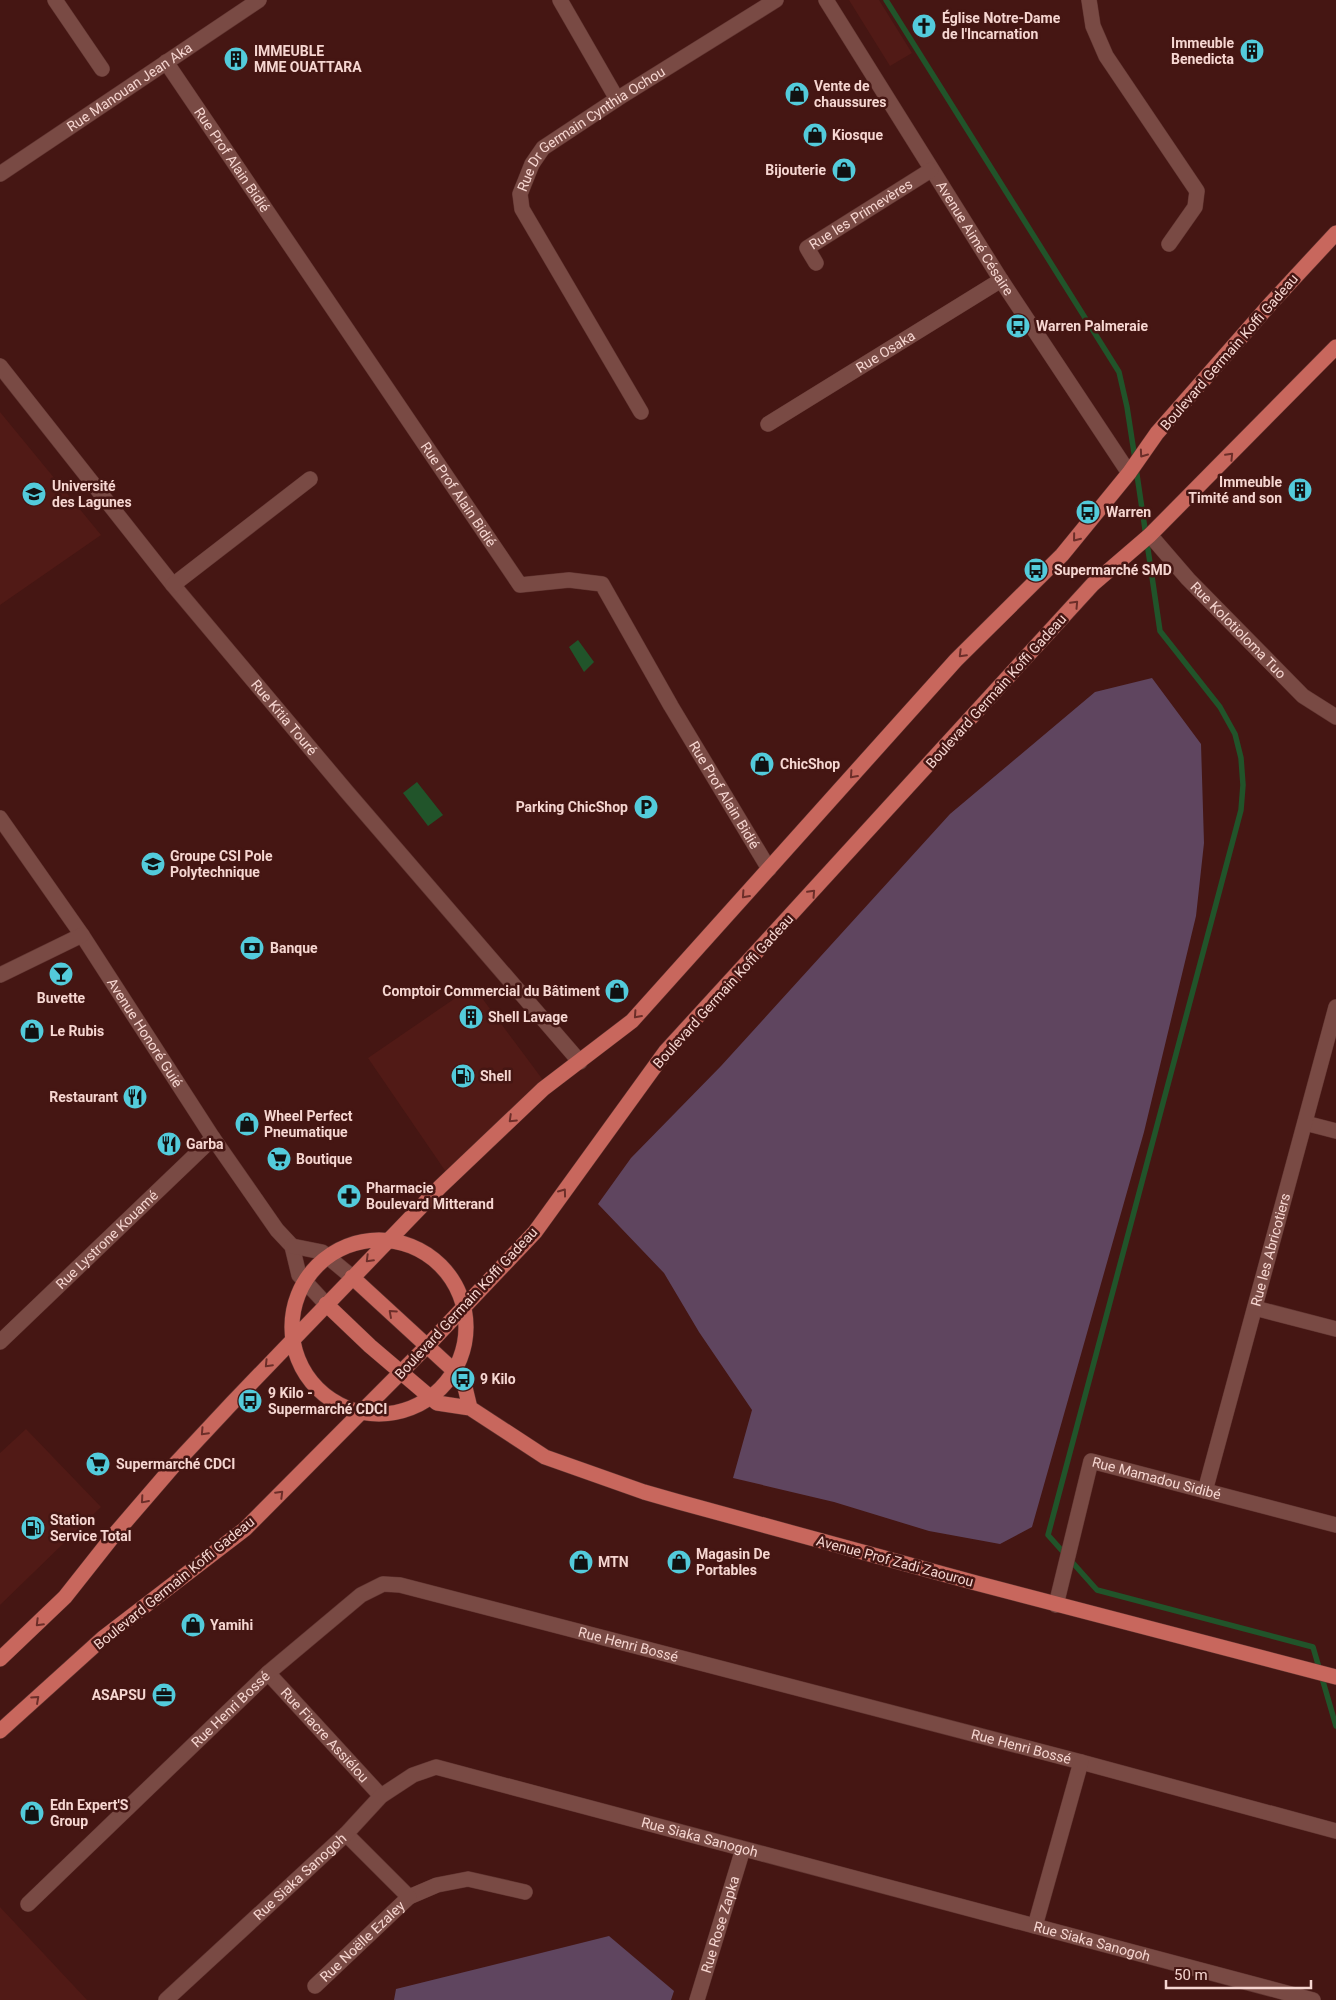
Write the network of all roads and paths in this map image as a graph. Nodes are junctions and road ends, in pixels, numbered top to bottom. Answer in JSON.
{"nodes":[{"id":1,"x":55,"y":0,"type":"edge"},
{"id":2,"x":260,"y":0,"type":"edge"},
{"id":3,"x":560,"y":0,"type":"edge"},
{"id":4,"x":776,"y":0,"type":"edge"},
{"id":5,"x":826,"y":0,"type":"edge"},
{"id":6,"x":1089,"y":0,"type":"edge"},
{"id":7,"x":166,"y":62,"type":"junction"},
{"id":8,"x":102,"y":69,"type":"dead end"},
{"id":9,"x":617,"y":98,"type":"junction"},
{"id":10,"x":931,"y":170,"type":"junction"},
{"id":11,"x":0,"y":174,"type":"edge"},
{"id":12,"x":1336,"y":233,"type":"edge"},
{"id":13,"x":1169,"y":244,"type":"dead end"},
{"id":14,"x":816,"y":263,"type":"dead end"},
{"id":15,"x":1001,"y":280,"type":"junction"},
{"id":16,"x":1336,"y":347,"type":"edge"},
{"id":17,"x":0,"y":366,"type":"edge"},
{"id":18,"x":641,"y":412,"type":"dead end"},
{"id":19,"x":768,"y":424,"type":"dead end"},
{"id":20,"x":1129,"y":473,"type":"junction"},
{"id":21,"x":310,"y":479,"type":"dead end"},
{"id":22,"x":1150,"y":535,"type":"junction"},
{"id":23,"x":174,"y":585,"type":"junction"},
{"id":24,"x":1336,"y":717,"type":"edge"},
{"id":25,"x":0,"y":818,"type":"edge"},
{"id":26,"x":769,"y":869,"type":"junction"},
{"id":27,"x":82,"y":935,"type":"junction"},
{"id":28,"x":0,"y":975,"type":"edge"},
{"id":29,"x":1336,"y":1008,"type":"edge"},
{"id":30,"x":580,"y":1062,"type":"junction"},
{"id":31,"x":1305,"y":1123,"type":"junction"},
{"id":32,"x":1336,"y":1131,"type":"edge"},
{"id":33,"x":213,"y":1138,"type":"junction"},
{"id":34,"x":389,"y":1239,"type":"junction"},
{"id":35,"x":292,"y":1246,"type":"junction"},
{"id":36,"x":327,"y":1256,"type":"junction"},
{"id":37,"x":352,"y":1277,"type":"junction"},
{"id":38,"x":304,"y":1280,"type":"junction"},
{"id":39,"x":326,"y":1304,"type":"junction"},
{"id":40,"x":465,"y":1306,"type":"junction"},
{"id":41,"x":1255,"y":1308,"type":"junction"},
{"id":42,"x":1336,"y":1329,"type":"edge"},
{"id":43,"x":292,"y":1339,"type":"junction"},
{"id":44,"x":0,"y":1342,"type":"edge"},
{"id":45,"x":428,"y":1345,"type":"junction"},
{"id":46,"x":455,"y":1370,"type":"junction"},
{"id":47,"x":402,"y":1372,"type":"junction"},
{"id":48,"x":431,"y":1398,"type":"junction"},
{"id":49,"x":470,"y":1408,"type":"junction"},
{"id":50,"x":362,"y":1412,"type":"junction"},
{"id":51,"x":1205,"y":1491,"type":"junction"},
{"id":52,"x":1336,"y":1525,"type":"edge"},
{"id":53,"x":1056,"y":1605,"type":"junction"},
{"id":54,"x":0,"y":1659,"type":"edge"},
{"id":55,"x":268,"y":1673,"type":"junction"},
{"id":56,"x":1336,"y":1677,"type":"edge"},
{"id":57,"x":0,"y":1731,"type":"edge"},
{"id":58,"x":1081,"y":1762,"type":"junction"},
{"id":59,"x":381,"y":1796,"type":"junction"},
{"id":60,"x":1336,"y":1831,"type":"edge"},
{"id":61,"x":346,"y":1834,"type":"junction"},
{"id":62,"x":743,"y":1849,"type":"junction"},
{"id":63,"x":526,"y":1892,"type":"dead end"},
{"id":64,"x":409,"y":1896,"type":"junction"},
{"id":65,"x":28,"y":1904,"type":"dead end"},
{"id":66,"x":1036,"y":1926,"type":"junction"},
{"id":67,"x":315,"y":1986,"type":"dead end"},
{"id":68,"x":166,"y":2000,"type":"edge"},
{"id":69,"x":697,"y":2000,"type":"edge"},
{"id":70,"x":1313,"y":2000,"type":"edge"}],
"edges":[{"from":1,"to":8,"type":"street"},
{"from":2,"to":7,"type":"street","name":"Rue Manouan Jean Aka"},
{"from":3,"to":9,"type":"street"},
{"from":4,"to":9,"type":"street","name":"Rue Dr Germain Cynthia Ochou"},
{"from":5,"to":10,"type":"street","name":"Avenue Aimé Césaire"},
{"from":6,"to":13,"type":"street"},
{"from":7,"to":11,"type":"street","name":"Rue Manouan Jean Aka"},
{"from":7,"to":26,"type":"street","name":"Rue Prof Alain Bidié"},
{"from":9,"to":18,"type":"street","name":"Rue Dr Germain Cynthia Ochou"},
{"from":10,"to":14,"type":"street","name":"Rue les Primevères"},
{"from":10,"to":15,"type":"street","name":"Avenue Aimé Césaire"},
{"from":12,"to":20,"type":"main road","name":"Boulevard Germain Koffi Gadeau","one_way":true},
{"from":15,"to":19,"type":"street","name":"Rue Osaka"},
{"from":15,"to":20,"type":"street","name":"Avenue Aimé Césaire"},
{"from":22,"to":16,"type":"main road","name":"Boulevard Germain Koffi Gadeau","one_way":true},
{"from":17,"to":23,"type":"street","name":"Rue Kitia Touré"},
{"from":20,"to":26,"type":"main road","name":"Boulevard Germain Koffi Gadeau","one_way":true},
{"from":21,"to":23,"type":"street"},
{"from":22,"to":24,"type":"street","name":"Rue Kolotioloma Tuo"},
{"from":40,"to":22,"type":"main road","name":"Boulevard Germain Koffi Gadeau","one_way":true},
{"from":23,"to":30,"type":"street","name":"Rue Kitia Touré"},
{"from":25,"to":27,"type":"street","name":"Avenue Honoré Guié"},
{"from":26,"to":30,"type":"main road","name":"Boulevard Germain Koffi Gadeau","one_way":true},
{"from":27,"to":28,"type":"street"},
{"from":27,"to":33,"type":"street","name":"Avenue Honoré Guié"},
{"from":29,"to":31,"type":"street","name":"Rue les Abricotiers"},
{"from":30,"to":34,"type":"main road","name":"Boulevard Germain Koffi Gadeau","one_way":true},
{"from":31,"to":32,"type":"street"},
{"from":31,"to":41,"type":"street","name":"Rue les Abricotiers"},
{"from":33,"to":35,"type":"street","name":"Avenue Honoré Guié"},
{"from":33,"to":44,"type":"street","name":"Rue Lystrone Kouamé"},
{"from":34,"to":36,"type":"main road"},
{"from":34,"to":37,"type":"main road","name":"Boulevard Germain Koffi Gadeau","one_way":true},
{"from":34,"to":40,"type":"main road"},
{"from":35,"to":36,"type":"street"},
{"from":35,"to":38,"type":"street","name":"Avenue Honoré Guié"},
{"from":36,"to":37,"type":"street"},
{"from":36,"to":38,"type":"main road"},
{"from":37,"to":39,"type":"main road","name":"Boulevard Germain Koffi Gadeau"},
{"from":45,"to":37,"type":"main road","one_way":true},
{"from":38,"to":39,"type":"street","name":"Avenue Honoré Guié"},
{"from":38,"to":43,"type":"main road"},
{"from":39,"to":43,"type":"main road","name":"Boulevard Germain Koffi Gadeau"},
{"from":39,"to":47,"type":"main road"},
{"from":40,"to":45,"type":"main road","name":"Boulevard Germain Koffi Gadeau"},
{"from":40,"to":46,"type":"main road"},
{"from":41,"to":42,"type":"street"},
{"from":41,"to":51,"type":"street","name":"Rue les Abricotiers"},
{"from":43,"to":50,"type":"main road"},
{"from":43,"to":54,"type":"main road","name":"Boulevard Germain Koffi Gadeau","one_way":true},
{"from":45,"to":46,"type":"main road"},
{"from":45,"to":47,"type":"main road","name":"Boulevard Germain Koffi Gadeau"},
{"from":46,"to":48,"type":"main road"},
{"from":46,"to":49,"type":"main road"},
{"from":47,"to":48,"type":"main road"},
{"from":47,"to":50,"type":"main road","name":"Boulevard Germain Koffi Gadeau"},
{"from":48,"to":49,"type":"main road"},
{"from":48,"to":50,"type":"main road"},
{"from":49,"to":53,"type":"main road","name":"Avenue Prof Zadi Zaourou"},
{"from":57,"to":50,"type":"main road","name":"Boulevard Germain Koffi Gadeau","one_way":true},
{"from":51,"to":52,"type":"street","name":"Rue Mamadou Sidibé"},
{"from":51,"to":53,"type":"street","name":"Rue Mamadou Sidibé"},
{"from":53,"to":56,"type":"main road","name":"Avenue Prof Zadi Zaourou"},
{"from":55,"to":58,"type":"street","name":"Rue Henri Bossé"},
{"from":55,"to":59,"type":"street","name":"Rue Fiacre Assiélou"},
{"from":55,"to":65,"type":"street","name":"Rue Henri Bossé"},
{"from":58,"to":60,"type":"street","name":"Rue Henri Bossé"},
{"from":58,"to":66,"type":"street"},
{"from":59,"to":61,"type":"street","name":"Rue Siaka Sanogoh"},
{"from":59,"to":62,"type":"street","name":"Rue Siaka Sanogoh"},
{"from":61,"to":64,"type":"street","name":"Rue Noëlle Ezaley"},
{"from":61,"to":68,"type":"street","name":"Rue Siaka Sanogoh"},
{"from":62,"to":66,"type":"street","name":"Rue Siaka Sanogoh"},
{"from":62,"to":69,"type":"street","name":"Rue Rose Zapka"},
{"from":63,"to":64,"type":"street"},
{"from":64,"to":67,"type":"street","name":"Rue Noëlle Ezaley"},
{"from":66,"to":70,"type":"street","name":"Rue Siaka Sanogoh"}]}
